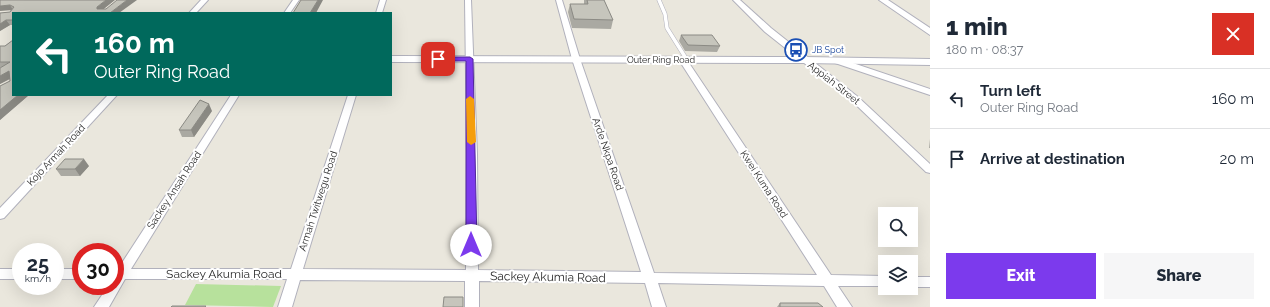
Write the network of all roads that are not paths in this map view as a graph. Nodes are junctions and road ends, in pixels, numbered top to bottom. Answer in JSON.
{"nodes":[{"id":1,"x":205,"y":0,"type":"edge"},
{"id":2,"x":296,"y":0,"type":"edge"},
{"id":3,"x":383,"y":0,"type":"edge"},
{"id":4,"x":468,"y":0,"type":"edge"},
{"id":5,"x":559,"y":0,"type":"edge"},
{"id":6,"x":659,"y":0,"type":"edge"},
{"id":7,"x":736,"y":0,"type":"edge"},
{"id":8,"x":883,"y":0,"type":"edge"},
{"id":9,"x":193,"y":12,"type":"edge"},
{"id":10,"x":288,"y":12,"type":"edge"},
{"id":11,"x":379,"y":12,"type":"edge"},
{"id":12,"x":930,"y":32,"type":"edge"},
{"id":13,"x":392,"y":59,"type":"edge"},
{"id":14,"x":470,"y":59,"type":"junction"},
{"id":15,"x":576,"y":59,"type":"junction"},
{"id":16,"x":685,"y":60,"type":"junction"},
{"id":17,"x":804,"y":60,"type":"junction"},
{"id":18,"x":838,"y":61,"type":"junction"},
{"id":19,"x":930,"y":62,"type":"edge"},
{"id":20,"x":930,"y":92,"type":"edge"},
{"id":21,"x":112,"y":96,"type":"edge"},
{"id":22,"x":234,"y":96,"type":"edge"},
{"id":23,"x":352,"y":96,"type":"edge"},
{"id":24,"x":930,"y":170,"type":"edge"},
{"id":25,"x":0,"y":215,"type":"edge"},
{"id":26,"x":124,"y":267,"type":"edge"},
{"id":27,"x":0,"y":274,"type":"edge"},
{"id":28,"x":12,"y":274,"type":"edge"},
{"id":29,"x":124,"y":274,"type":"edge"},
{"id":30,"x":294,"y":274,"type":"junction"},
{"id":31,"x":471,"y":275,"type":"junction"},
{"id":32,"x":650,"y":279,"type":"junction"},
{"id":33,"x":828,"y":281,"type":"junction"},
{"id":34,"x":878,"y":281,"type":"edge"},
{"id":35,"x":918,"y":282,"type":"edge"},
{"id":36,"x":930,"y":282,"type":"edge"},
{"id":37,"x":109,"y":295,"type":"edge"},
{"id":38,"x":101,"y":307,"type":"edge"},
{"id":39,"x":284,"y":307,"type":"edge"},
{"id":40,"x":472,"y":307,"type":"edge"},
{"id":41,"x":659,"y":307,"type":"edge"},
{"id":42,"x":845,"y":307,"type":"edge"}],
"edges":[{"from":1,"to":9,"type":"street"},
{"from":2,"to":10,"type":"street"},
{"from":3,"to":11,"type":"street"},
{"from":4,"to":14,"type":"street"},
{"from":5,"to":15,"type":"street","name":"Arde Nkpa Road"},
{"from":6,"to":16,"type":"lane"},
{"from":7,"to":17,"type":"street","name":"Appiah Street"},
{"from":8,"to":12,"type":"street"},
{"from":13,"to":14,"type":"street","name":"Outer Ring Road"},
{"from":14,"to":15,"type":"street","name":"Outer Ring Road"},
{"from":14,"to":31,"type":"street"},
{"from":15,"to":16,"type":"street","name":"Outer Ring Road"},
{"from":15,"to":32,"type":"street","name":"Arde Nkpa Road"},
{"from":16,"to":17,"type":"street","name":"Outer Ring Road"},
{"from":16,"to":33,"type":"street","name":"Kwei Kuma Road"},
{"from":17,"to":18,"type":"street","name":"Outer Ring Road"},
{"from":17,"to":24,"type":"street","name":"Appiah Street"},
{"from":18,"to":19,"type":"street","name":"Outer Ring Road"},
{"from":18,"to":20,"type":"street"},
{"from":21,"to":25,"type":"street","name":"Kojo Armah Road"},
{"from":22,"to":26,"type":"street","name":"Sackey Ansah Road"},
{"from":23,"to":30,"type":"street","name":"Armah Twitwegu Road"},
{"from":27,"to":28,"type":"street"},
{"from":29,"to":30,"type":"street","name":"Sackey Akumia Road"},
{"from":30,"to":31,"type":"street","name":"Sackey Akumia Road"},
{"from":30,"to":39,"type":"street","name":"Armah Twitwegu Road"},
{"from":31,"to":32,"type":"street","name":"Sackey Akumia Road"},
{"from":31,"to":40,"type":"street"},
{"from":32,"to":33,"type":"street","name":"Sackey Akumia Road"},
{"from":32,"to":41,"type":"street","name":"Arde Nkpa Road"},
{"from":33,"to":34,"type":"street","name":"Sackey Akumia Road"},
{"from":33,"to":42,"type":"street","name":"Kwei Kuma Road"},
{"from":35,"to":36,"type":"street"},
{"from":37,"to":38,"type":"street","name":"Sackey Ansah Road"}]}
